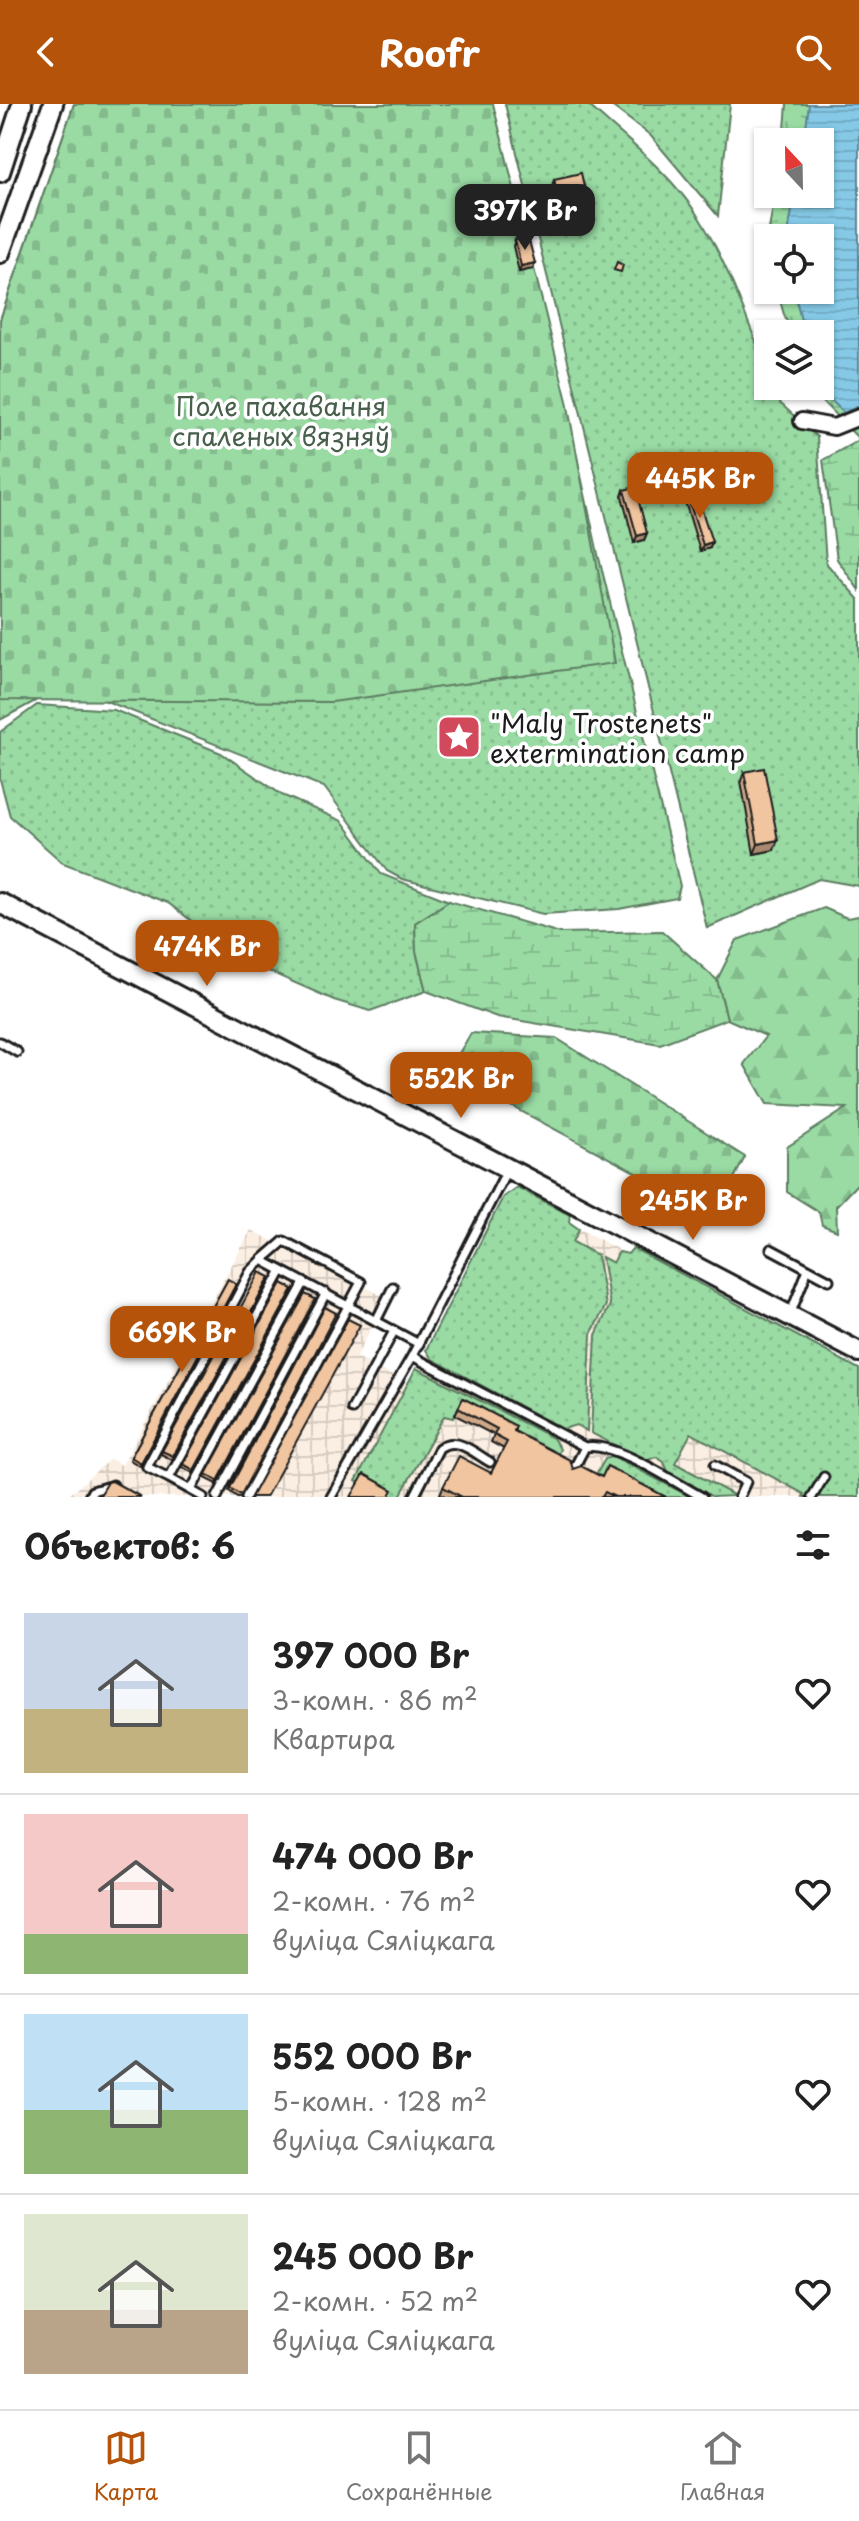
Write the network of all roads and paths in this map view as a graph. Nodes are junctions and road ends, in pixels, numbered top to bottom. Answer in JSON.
{"nodes":[{"id":1,"x":22,"y":104,"type":"edge"},
{"id":2,"x":53,"y":104,"type":"edge"},
{"id":3,"x":0,"y":172,"type":"edge"},
{"id":4,"x":0,"y":253,"type":"edge"},
{"id":5,"x":859,"y":417,"type":"edge"},
{"id":6,"x":802,"y":421,"type":"dead end"},
{"id":7,"x":0,"y":903,"type":"edge"},
{"id":8,"x":0,"y":1042,"type":"edge"},
{"id":9,"x":17,"y":1052,"type":"dead end"},
{"id":10,"x":508,"y":1168,"type":"junction"},
{"id":11,"x":771,"y":1249,"type":"dead end"},
{"id":12,"x":262,"y":1260,"type":"junction"},
{"id":13,"x":808,"y":1269,"type":"junction"},
{"id":14,"x":281,"y":1272,"type":"junction"},
{"id":15,"x":829,"y":1280,"type":"dead end"},
{"id":16,"x":304,"y":1283,"type":"junction"},
{"id":17,"x":393,"y":1287,"type":"dead end"},
{"id":18,"x":326,"y":1293,"type":"junction"},
{"id":19,"x":348,"y":1306,"type":"junction"},
{"id":20,"x":790,"y":1315,"type":"junction"},
{"id":21,"x":376,"y":1321,"type":"junction"},
{"id":22,"x":394,"y":1331,"type":"junction"},
{"id":23,"x":419,"y":1344,"type":"junction"},
{"id":24,"x":859,"y":1352,"type":"edge"},
{"id":25,"x":412,"y":1356,"type":"junction"},
{"id":26,"x":352,"y":1409,"type":"dead end"},
{"id":27,"x":585,"y":1447,"type":"junction"},
{"id":28,"x":490,"y":1462,"type":"dead end"},
{"id":29,"x":715,"y":1465,"type":"dead end"},
{"id":30,"x":573,"y":1470,"type":"edge"},
{"id":31,"x":824,"y":1477,"type":"dead end"},
{"id":32,"x":169,"y":1478,"type":"junction"},
{"id":33,"x":191,"y":1490,"type":"junction"},
{"id":34,"x":125,"y":1491,"type":"edge"},
{"id":35,"x":89,"y":1497,"type":"edge"},
{"id":36,"x":203,"y":1497,"type":"edge"},
{"id":37,"x":217,"y":1497,"type":"edge"},
{"id":38,"x":246,"y":1497,"type":"edge"},
{"id":39,"x":331,"y":1497,"type":"edge"},
{"id":40,"x":414,"y":1497,"type":"edge"},
{"id":41,"x":702,"y":1497,"type":"edge"},
{"id":42,"x":739,"y":1497,"type":"edge"},
{"id":43,"x":812,"y":1497,"type":"edge"}],
"edges":[{"from":1,"to":3,"type":"main road"},
{"from":2,"to":4,"type":"main road"},
{"from":5,"to":6,"type":"street"},
{"from":7,"to":10,"type":"main road"},
{"from":8,"to":9,"type":"lane"},
{"from":10,"to":20,"type":"main road"},
{"from":10,"to":23,"type":"lane"},
{"from":11,"to":13,"type":"lane"},
{"from":12,"to":14,"type":"lane"},
{"from":12,"to":19,"type":"lane"},
{"from":12,"to":32,"type":"lane"},
{"from":13,"to":15,"type":"lane"},
{"from":13,"to":20,"type":"lane"},
{"from":14,"to":16,"type":"lane"},
{"from":14,"to":32,"type":"lane"},
{"from":16,"to":18,"type":"lane"},
{"from":16,"to":33,"type":"lane"},
{"from":17,"to":21,"type":"lane"},
{"from":18,"to":19,"type":"lane"},
{"from":18,"to":37,"type":"lane"},
{"from":19,"to":21,"type":"lane"},
{"from":19,"to":38,"type":"lane"},
{"from":20,"to":24,"type":"main road"},
{"from":21,"to":22,"type":"lane"},
{"from":22,"to":23,"type":"lane"},
{"from":22,"to":26,"type":"lane"},
{"from":23,"to":25,"type":"lane"},
{"from":25,"to":27,"type":"lane"},
{"from":25,"to":39,"type":"lane"},
{"from":27,"to":30,"type":"lane"},
{"from":27,"to":41,"type":"lane"},
{"from":28,"to":40,"type":"lane"},
{"from":29,"to":42,"type":"lane"},
{"from":31,"to":43,"type":"lane"},
{"from":32,"to":33,"type":"lane"},
{"from":33,"to":36,"type":"lane"},
{"from":34,"to":35,"type":"lane"}]}
